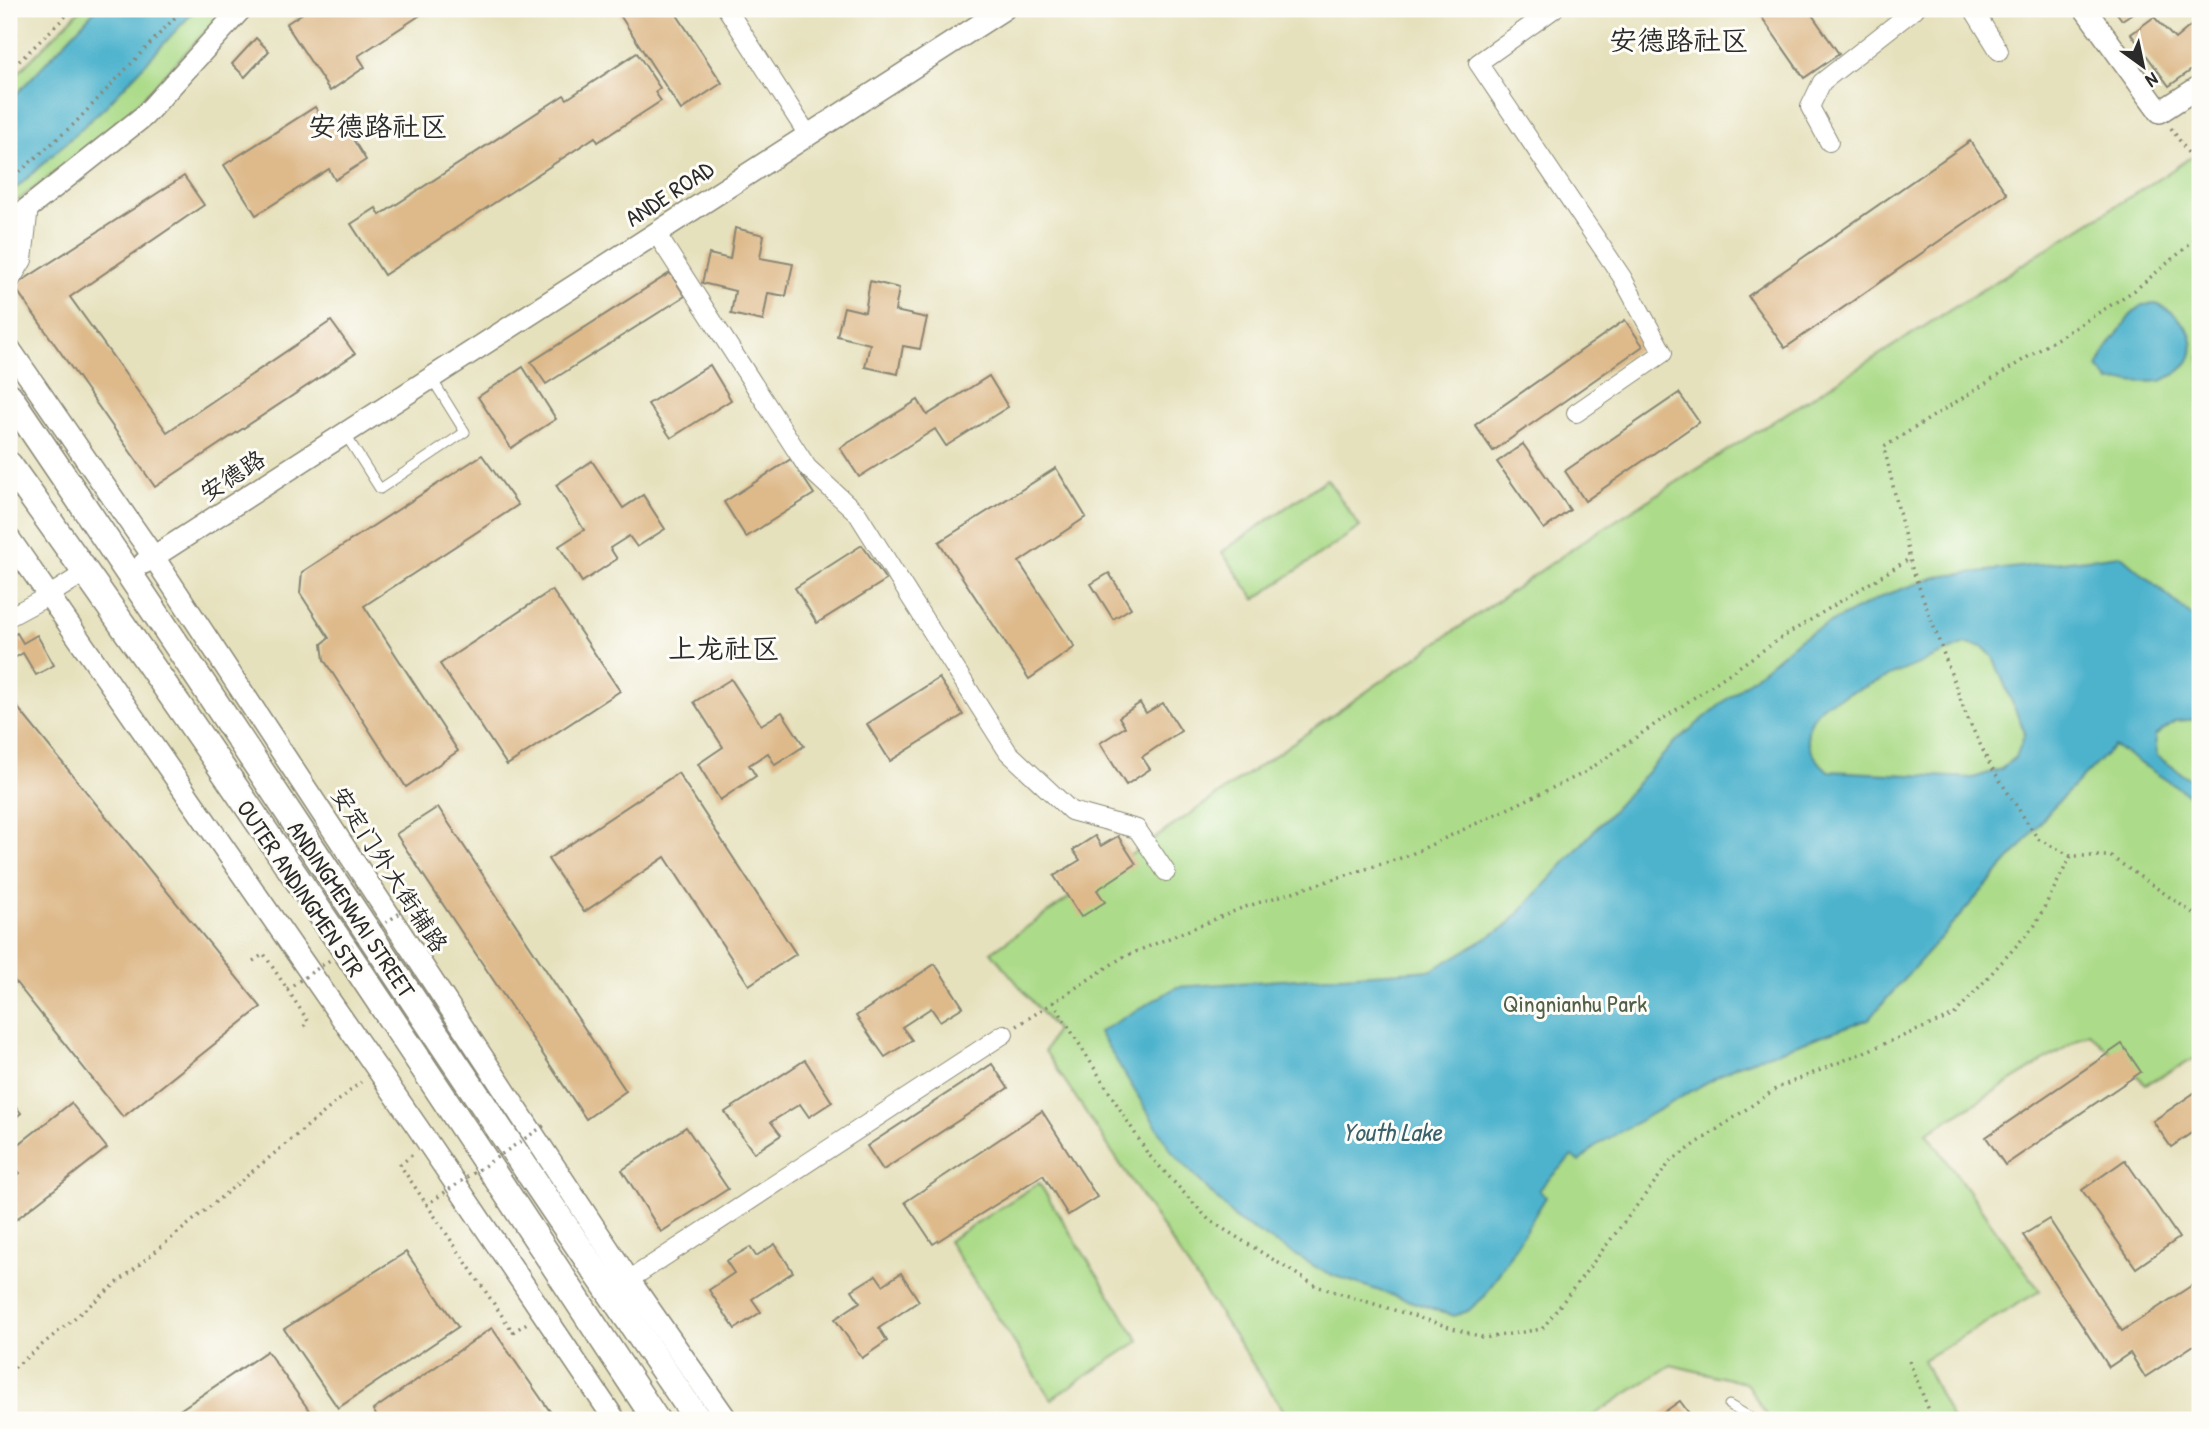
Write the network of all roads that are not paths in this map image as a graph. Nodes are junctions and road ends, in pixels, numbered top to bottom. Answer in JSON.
{"nodes":[{"id":1,"x":241,"y":9,"type":"edge"},
{"id":2,"x":727,"y":9,"type":"edge"},
{"id":3,"x":1004,"y":9,"type":"edge"},
{"id":4,"x":1554,"y":9,"type":"edge"},
{"id":5,"x":1915,"y":9,"type":"edge"},
{"id":6,"x":1973,"y":9,"type":"edge"},
{"id":7,"x":2085,"y":9,"type":"edge"},
{"id":8,"x":1999,"y":51,"type":"dead end"},
{"id":9,"x":2200,"y":86,"type":"edge"},
{"id":10,"x":808,"y":135,"type":"junction"},
{"id":11,"x":1829,"y":142,"type":"dead end"},
{"id":12,"x":29,"y":208,"type":"junction"},
{"id":13,"x":9,"y":223,"type":"edge"},
{"id":14,"x":656,"y":233,"type":"junction"},
{"id":15,"x":9,"y":283,"type":"edge"},
{"id":16,"x":9,"y":348,"type":"edge"},
{"id":17,"x":431,"y":378,"type":"junction"},
{"id":18,"x":9,"y":396,"type":"edge"},
{"id":19,"x":1576,"y":413,"type":"dead end"},
{"id":20,"x":345,"y":434,"type":"junction"},
{"id":21,"x":9,"y":465,"type":"edge"},
{"id":22,"x":9,"y":538,"type":"edge"},
{"id":23,"x":153,"y":556,"type":"junction"},
{"id":24,"x":86,"y":572,"type":"junction"},
{"id":25,"x":129,"y":572,"type":"junction"},
{"id":26,"x":48,"y":596,"type":"junction"},
{"id":27,"x":9,"y":617,"type":"edge"},
{"id":28,"x":1166,"y":872,"type":"dead end"},
{"id":29,"x":1004,"y":1034,"type":"road end"},
{"id":30,"x":619,"y":1286,"type":"junction"},
{"id":31,"x":1729,"y":1405,"type":"dead end"},
{"id":32,"x":615,"y":1420,"type":"edge"},
{"id":33,"x":656,"y":1420,"type":"edge"},
{"id":34,"x":698,"y":1420,"type":"edge"},
{"id":35,"x":727,"y":1420,"type":"edge"},
{"id":36,"x":1755,"y":1420,"type":"edge"}],
"edges":[{"from":1,"to":12,"type":"street"},
{"from":2,"to":10,"type":"street"},
{"from":3,"to":10,"type":"street","name":"ANDE ROAD"},
{"from":4,"to":19,"type":"street"},
{"from":5,"to":11,"type":"street"},
{"from":6,"to":8,"type":"street"},
{"from":7,"to":9,"type":"street"},
{"from":10,"to":14,"type":"street","name":"ANDE ROAD"},
{"from":12,"to":13,"type":"street"},
{"from":12,"to":15,"type":"street"},
{"from":14,"to":17,"type":"street","name":"ANDE ROAD"},
{"from":14,"to":28,"type":"street"},
{"from":16,"to":23,"type":"street","name":"安定门外大街辅路"},
{"from":17,"to":20,"type":"street","name":"ANDE ROAD"},
{"from":17,"to":20,"type":"lane"},
{"from":18,"to":25,"type":"main road","name":"ANDINGMENWAI STREET"},
{"from":20,"to":23,"type":"street","name":"安德路"},
{"from":21,"to":24,"type":"main road","name":"OUTER ANDINGMEN STR"},
{"from":22,"to":26,"type":"street"},
{"from":23,"to":25,"type":"street","name":"安德路"},
{"from":23,"to":30,"type":"street","name":"安定门外大街辅路"},
{"from":24,"to":26,"type":"street"},
{"from":24,"to":33,"type":"main road","name":"OUTER ANDINGMEN STR"},
{"from":25,"to":30,"type":"main road","name":"ANDINGMENWAI STREET"},
{"from":26,"to":27,"type":"street"},
{"from":26,"to":32,"type":"street"},
{"from":29,"to":30,"type":"street"},
{"from":30,"to":34,"type":"main road","name":"ANDINGMENWAI STREET"},
{"from":30,"to":35,"type":"street","name":"安定门外大街辅路"},
{"from":31,"to":36,"type":"lane"}]}
